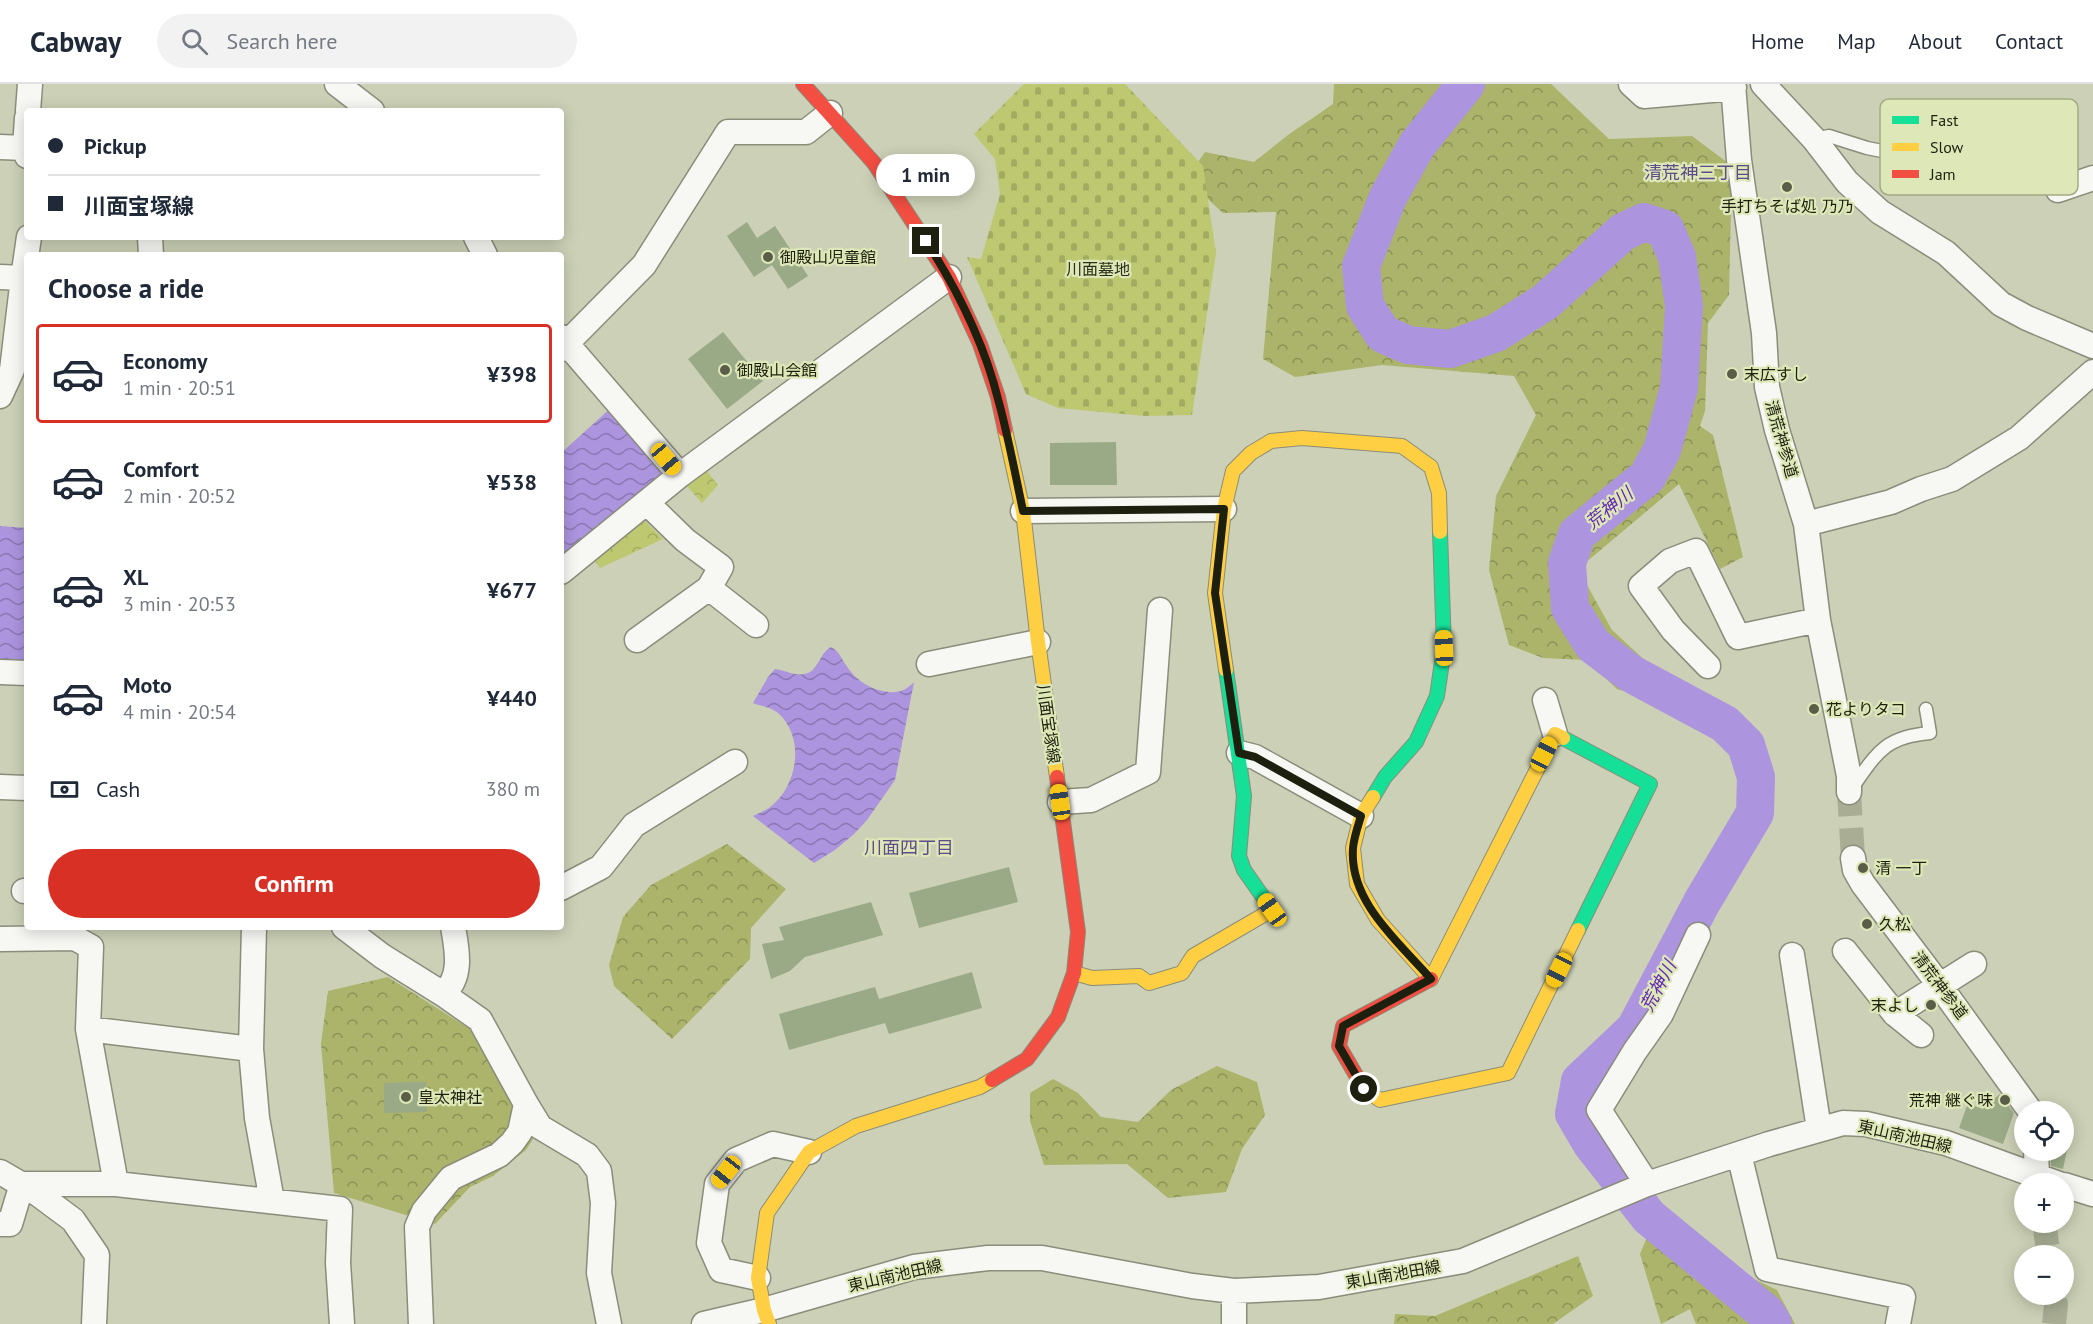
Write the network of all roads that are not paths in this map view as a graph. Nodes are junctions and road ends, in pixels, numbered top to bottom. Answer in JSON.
{"nodes":[{"id":1,"x":30,"y":84,"type":"edge"},
{"id":2,"x":337,"y":84,"type":"edge"},
{"id":3,"x":803,"y":84,"type":"edge"},
{"id":4,"x":1632,"y":84,"type":"edge"},
{"id":5,"x":1763,"y":84,"type":"edge"},
{"id":6,"x":1733,"y":86,"type":"edge"},
{"id":7,"x":27,"y":108,"type":"edge"},
{"id":8,"x":368,"y":108,"type":"edge"},
{"id":9,"x":830,"y":113,"type":"junction"},
{"id":10,"x":1814,"y":139,"type":"junction"},
{"id":11,"x":0,"y":147,"type":"edge"},
{"id":12,"x":1880,"y":151,"type":"edge"},
{"id":13,"x":24,"y":152,"type":"edge"},
{"id":14,"x":2093,"y":178,"type":"edge"},
{"id":15,"x":2078,"y":182,"type":"edge"},
{"id":16,"x":24,"y":254,"type":"edge"},
{"id":17,"x":17,"y":277,"type":"edge"},
{"id":18,"x":949,"y":277,"type":"junction"},
{"id":19,"x":564,"y":342,"type":"edge"},
{"id":20,"x":564,"y":344,"type":"edge"},
{"id":21,"x":2093,"y":346,"type":"edge"},
{"id":22,"x":2093,"y":372,"type":"edge"},
{"id":23,"x":0,"y":396,"type":"edge"},
{"id":24,"x":680,"y":476,"type":"junction"},
{"id":25,"x":647,"y":503,"type":"junction"},
{"id":26,"x":1224,"y":509,"type":"junction"},
{"id":27,"x":1023,"y":511,"type":"junction"},
{"id":28,"x":1806,"y":524,"type":"junction"},
{"id":29,"x":564,"y":570,"type":"edge"},
{"id":30,"x":709,"y":588,"type":"junction"},
{"id":31,"x":1160,"y":610,"type":"dead end"},
{"id":32,"x":1818,"y":620,"type":"junction"},
{"id":33,"x":756,"y":625,"type":"dead end"},
{"id":34,"x":637,"y":640,"type":"dead end"},
{"id":35,"x":1038,"y":642,"type":"junction"},
{"id":36,"x":929,"y":664,"type":"dead end"},
{"id":37,"x":1708,"y":666,"type":"dead end"},
{"id":38,"x":0,"y":672,"type":"edge"},
{"id":39,"x":24,"y":673,"type":"edge"},
{"id":40,"x":1545,"y":700,"type":"dead end"},
{"id":41,"x":1926,"y":709,"type":"dead end"},
{"id":42,"x":1555,"y":734,"type":"junction"},
{"id":43,"x":1239,"y":753,"type":"junction"},
{"id":44,"x":735,"y":762,"type":"dead end"},
{"id":45,"x":0,"y":788,"type":"edge"},
{"id":46,"x":24,"y":788,"type":"edge"},
{"id":47,"x":1850,"y":792,"type":"joint"},
{"id":48,"x":1060,"y":802,"type":"junction"},
{"id":49,"x":1361,"y":816,"type":"junction"},
{"id":50,"x":1853,"y":858,"type":"tunnel mouth"},
{"id":51,"x":564,"y":886,"type":"edge"},
{"id":52,"x":255,"y":930,"type":"edge"},
{"id":53,"x":348,"y":930,"type":"edge"},
{"id":54,"x":453,"y":930,"type":"edge"},
{"id":55,"x":75,"y":933,"type":"edge"},
{"id":56,"x":1698,"y":935,"type":"dead end"},
{"id":57,"x":0,"y":939,"type":"edge"},
{"id":58,"x":1845,"y":951,"type":"dead end"},
{"id":59,"x":1792,"y":955,"type":"dead end"},
{"id":60,"x":1974,"y":964,"type":"dead end"},
{"id":61,"x":1074,"y":973,"type":"junction"},
{"id":62,"x":1431,"y":979,"type":"junction"},
{"id":63,"x":1940,"y":986,"type":"junction"},
{"id":64,"x":443,"y":994,"type":"junction"},
{"id":65,"x":1895,"y":1014,"type":"junction"},
{"id":66,"x":88,"y":1029,"type":"junction"},
{"id":67,"x":1921,"y":1035,"type":"dead end"},
{"id":68,"x":251,"y":1049,"type":"junction"},
{"id":69,"x":2023,"y":1101,"type":"edge"},
{"id":70,"x":526,"y":1104,"type":"junction"},
{"id":71,"x":1820,"y":1129,"type":"junction"},
{"id":72,"x":809,"y":1152,"type":"junction"},
{"id":73,"x":1739,"y":1154,"type":"junction"},
{"id":74,"x":0,"y":1172,"type":"edge"},
{"id":75,"x":2029,"y":1173,"type":"edge"},
{"id":76,"x":22,"y":1184,"type":"junction"},
{"id":77,"x":116,"y":1184,"type":"junction"},
{"id":78,"x":1643,"y":1185,"type":"junction"},
{"id":79,"x":2074,"y":1188,"type":"edge"},
{"id":80,"x":2093,"y":1194,"type":"edge"},
{"id":81,"x":272,"y":1201,"type":"junction"},
{"id":82,"x":0,"y":1224,"type":"edge"},
{"id":83,"x":758,"y":1278,"type":"junction"},
{"id":84,"x":1234,"y":1291,"type":"junction"},
{"id":85,"x":766,"y":1317,"type":"edge"},
{"id":86,"x":94,"y":1324,"type":"edge"},
{"id":87,"x":342,"y":1324,"type":"edge"},
{"id":88,"x":421,"y":1324,"type":"edge"},
{"id":89,"x":609,"y":1324,"type":"edge"},
{"id":90,"x":704,"y":1324,"type":"edge"},
{"id":91,"x":1234,"y":1324,"type":"edge"},
{"id":92,"x":1898,"y":1324,"type":"edge"}],
"edges":[{"from":1,"to":7,"type":"street"},
{"from":2,"to":8,"type":"street"},
{"from":3,"to":9,"type":"street","name":"川面宝塚線"},
{"from":4,"to":6,"type":"street"},
{"from":5,"to":10,"type":"street"},
{"from":6,"to":28,"type":"street","name":"清荒神参道"},
{"from":9,"to":18,"type":"street","name":"川面宝塚線"},
{"from":9,"to":19,"type":"street"},
{"from":10,"to":12,"type":"lane"},
{"from":10,"to":21,"type":"street"},
{"from":11,"to":13,"type":"street"},
{"from":14,"to":15,"type":"street"},
{"from":16,"to":17,"type":"street"},
{"from":17,"to":23,"type":"street"},
{"from":18,"to":24,"type":"street"},
{"from":18,"to":27,"type":"street","name":"川面宝塚線"},
{"from":20,"to":24,"type":"street"},
{"from":22,"to":28,"type":"street"},
{"from":24,"to":25,"type":"street"},
{"from":25,"to":29,"type":"street"},
{"from":25,"to":30,"type":"street"},
{"from":26,"to":27,"type":"street"},
{"from":26,"to":43,"type":"street"},
{"from":26,"to":49,"type":"street"},
{"from":27,"to":35,"type":"street","name":"川面宝塚線"},
{"from":28,"to":32,"type":"street","name":"清荒神参道"},
{"from":30,"to":33,"type":"street"},
{"from":30,"to":34,"type":"street"},
{"from":31,"to":48,"type":"street"},
{"from":32,"to":37,"type":"street"},
{"from":32,"to":47,"type":"street","name":"清荒神参道"},
{"from":35,"to":36,"type":"street"},
{"from":35,"to":48,"type":"street","name":"川面宝塚線"},
{"from":38,"to":39,"type":"street"},
{"from":40,"to":42,"type":"street"},
{"from":41,"to":47,"type":"lane"},
{"from":42,"to":62,"type":"street"},
{"from":42,"to":62,"type":"street"},
{"from":43,"to":49,"type":"street"},
{"from":43,"to":61,"type":"street"},
{"from":44,"to":51,"type":"street"},
{"from":45,"to":46,"type":"street"},
{"from":48,"to":61,"type":"street","name":"川面宝塚線"},
{"from":49,"to":62,"type":"street"},
{"from":50,"to":63,"type":"street","name":"清荒神参道"},
{"from":52,"to":68,"type":"street"},
{"from":53,"to":64,"type":"street"},
{"from":54,"to":64,"type":"street"},
{"from":55,"to":57,"type":"street"},
{"from":55,"to":66,"type":"street"},
{"from":56,"to":78,"type":"street"},
{"from":58,"to":65,"type":"street"},
{"from":59,"to":71,"type":"street"},
{"from":60,"to":63,"type":"street"},
{"from":61,"to":72,"type":"street","name":"川面宝塚線"},
{"from":63,"to":65,"type":"street"},
{"from":63,"to":69,"type":"street","name":"清荒神参道"},
{"from":64,"to":70,"type":"street"},
{"from":65,"to":67,"type":"street"},
{"from":66,"to":68,"type":"street"},
{"from":66,"to":77,"type":"street"},
{"from":68,"to":81,"type":"street"},
{"from":70,"to":88,"type":"street"},
{"from":70,"to":89,"type":"street"},
{"from":71,"to":73,"type":"street","name":"東山南池田線"},
{"from":71,"to":75,"type":"street","name":"東山南池田線"},
{"from":72,"to":83,"type":"street","name":"川面宝塚線"},
{"from":72,"to":83,"type":"street"},
{"from":73,"to":78,"type":"street","name":"東山南池田線"},
{"from":73,"to":92,"type":"street"},
{"from":74,"to":76,"type":"street"},
{"from":76,"to":77,"type":"street"},
{"from":76,"to":82,"type":"street"},
{"from":76,"to":86,"type":"street"},
{"from":77,"to":81,"type":"street"},
{"from":78,"to":84,"type":"street","name":"東山南池田線"},
{"from":79,"to":80,"type":"street"},
{"from":81,"to":87,"type":"street"},
{"from":83,"to":85,"type":"street","name":"川面宝塚線"},
{"from":84,"to":85,"type":"street","name":"東山南池田線"},
{"from":84,"to":91,"type":"street"},
{"from":85,"to":90,"type":"street","name":"東山南池田線"}]}
